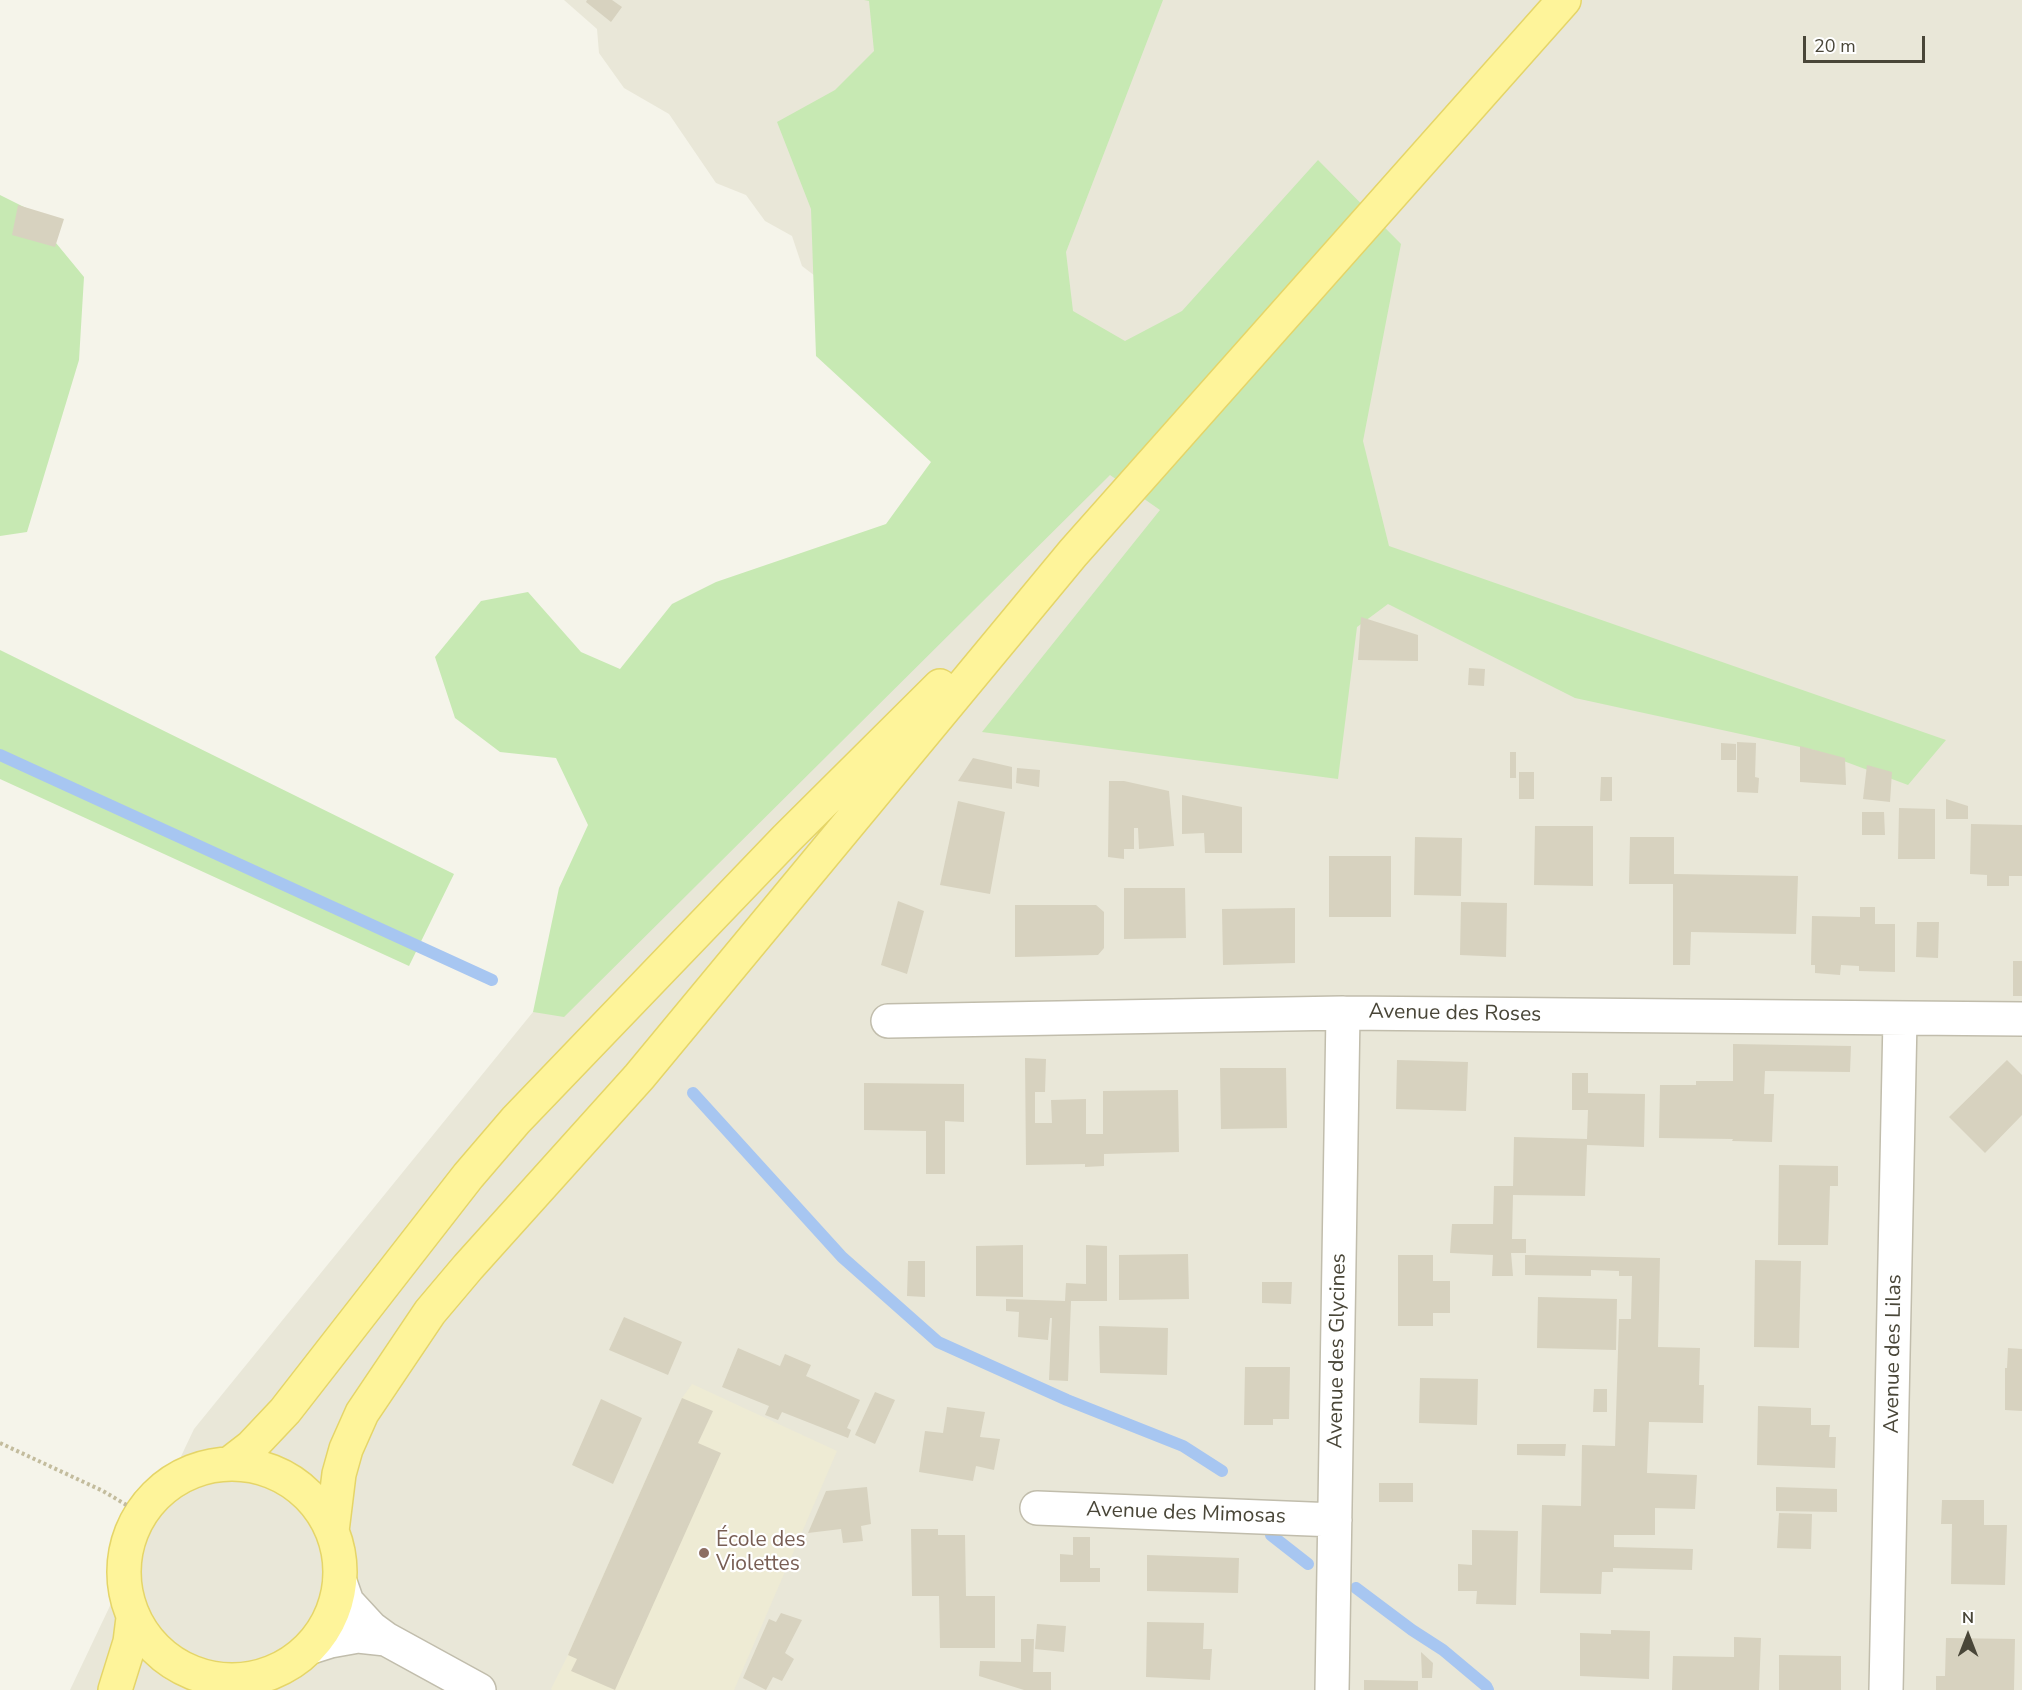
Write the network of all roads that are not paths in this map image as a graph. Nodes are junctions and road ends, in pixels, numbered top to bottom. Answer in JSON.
{"nodes":[{"id":1,"x":1564,"y":0,"type":"edge"},
{"id":2,"x":1073,"y":553,"type":"junction"},
{"id":3,"x":1343,"y":1013,"type":"junction"},
{"id":4,"x":1900,"y":1019,"type":"junction"},
{"id":5,"x":2022,"y":1019,"type":"edge"},
{"id":6,"x":888,"y":1021,"type":"dead end"},
{"id":7,"x":229,"y":1464,"type":"junction"},
{"id":8,"x":1036,"y":1508,"type":"dead end"},
{"id":9,"x":1335,"y":1520,"type":"junction"},
{"id":10,"x":332,"y":1531,"type":"junction"},
{"id":11,"x":339,"y":1582,"type":"junction"},
{"id":12,"x":133,"y":1618,"type":"junction"},
{"id":13,"x":386,"y":1639,"type":"junction"},
{"id":14,"x":311,"y":1647,"type":"junction"},
{"id":15,"x":211,"y":1685,"type":"edge"},
{"id":16,"x":115,"y":1690,"type":"edge"},
{"id":17,"x":479,"y":1690,"type":"edge"},
{"id":18,"x":1332,"y":1690,"type":"edge"},
{"id":19,"x":1886,"y":1690,"type":"edge"}],
"edges":[{"from":1,"to":2,"type":"main road"},
{"from":2,"to":7,"type":"main road"},
{"from":2,"to":10,"type":"main road"},
{"from":3,"to":4,"type":"street","name":"Avenue des Roses"},
{"from":3,"to":6,"type":"street","name":"Avenue des Roses"},
{"from":3,"to":9,"type":"street","name":"Avenue des Glycines"},
{"from":4,"to":5,"type":"street","name":"Avenue des Roses"},
{"from":4,"to":19,"type":"street","name":"Avenue des Lilas"},
{"from":7,"to":10,"type":"main road"},
{"from":7,"to":12,"type":"main road"},
{"from":8,"to":9,"type":"street","name":"Avenue des Mimosas"},
{"from":9,"to":18,"type":"street","name":"Avenue des Glycines"},
{"from":10,"to":11,"type":"main road"},
{"from":11,"to":13,"type":"street"},
{"from":11,"to":14,"type":"main road"},
{"from":12,"to":15,"type":"main road"},
{"from":12,"to":16,"type":"main road"},
{"from":13,"to":14,"type":"street"},
{"from":13,"to":17,"type":"street"},
{"from":14,"to":15,"type":"main road"}]}
